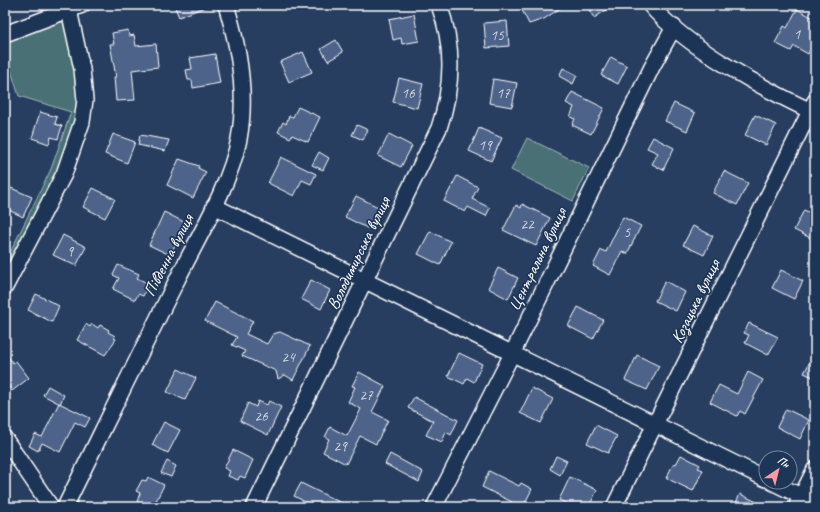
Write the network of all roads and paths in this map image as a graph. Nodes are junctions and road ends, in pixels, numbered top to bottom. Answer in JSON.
{"nodes":[{"id":1,"x":226,"y":5,"type":"edge"},
{"id":2,"x":439,"y":5,"type":"edge"},
{"id":3,"x":650,"y":5,"type":"edge"},
{"id":4,"x":75,"y":7,"type":"edge"},
{"id":5,"x":674,"y":28,"type":"junction"},
{"id":6,"x":5,"y":34,"type":"edge"},
{"id":7,"x":813,"y":109,"type":"edge"},
{"id":8,"x":214,"y":206,"type":"junction"},
{"id":9,"x":365,"y":280,"type":"junction"},
{"id":10,"x":5,"y":287,"type":"edge"},
{"id":11,"x":512,"y":354,"type":"junction"},
{"id":12,"x":656,"y":424,"type":"junction"},
{"id":13,"x":5,"y":439,"type":"edge"},
{"id":14,"x":815,"y":469,"type":"edge"},
{"id":15,"x":758,"y":475,"type":"edge"},
{"id":16,"x":783,"y":490,"type":"edge"},
{"id":17,"x":799,"y":502,"type":"edge"},
{"id":18,"x":815,"y":503,"type":"edge"},
{"id":19,"x":52,"y":507,"type":"edge"},
{"id":20,"x":65,"y":507,"type":"edge"},
{"id":21,"x":254,"y":507,"type":"edge"},
{"id":22,"x":434,"y":507,"type":"edge"},
{"id":23,"x":614,"y":507,"type":"edge"}],
"edges":[{"from":1,"to":8,"type":"street","name":"Південна вулиця"},
{"from":2,"to":9,"type":"street","name":"Володимирська вулиця"},
{"from":3,"to":5,"type":"street"},
{"from":4,"to":6,"type":"street"},
{"from":4,"to":10,"type":"street"},
{"from":5,"to":7,"type":"street"},
{"from":5,"to":11,"type":"street","name":"Центральна вулиця"},
{"from":7,"to":12,"type":"street","name":"Козацька вулиця"},
{"from":8,"to":9,"type":"street"},
{"from":8,"to":20,"type":"street","name":"Південна вулиця"},
{"from":9,"to":11,"type":"street"},
{"from":9,"to":21,"type":"street","name":"Володимирська вулиця"},
{"from":11,"to":12,"type":"street"},
{"from":11,"to":22,"type":"street","name":"Центральна вулиця"},
{"from":12,"to":15,"type":"street"},
{"from":12,"to":23,"type":"street","name":"Козацька вулиця"},
{"from":13,"to":19,"type":"street"},
{"from":14,"to":17,"type":"street"},
{"from":16,"to":17,"type":"street"},
{"from":17,"to":18,"type":"street"}]}
